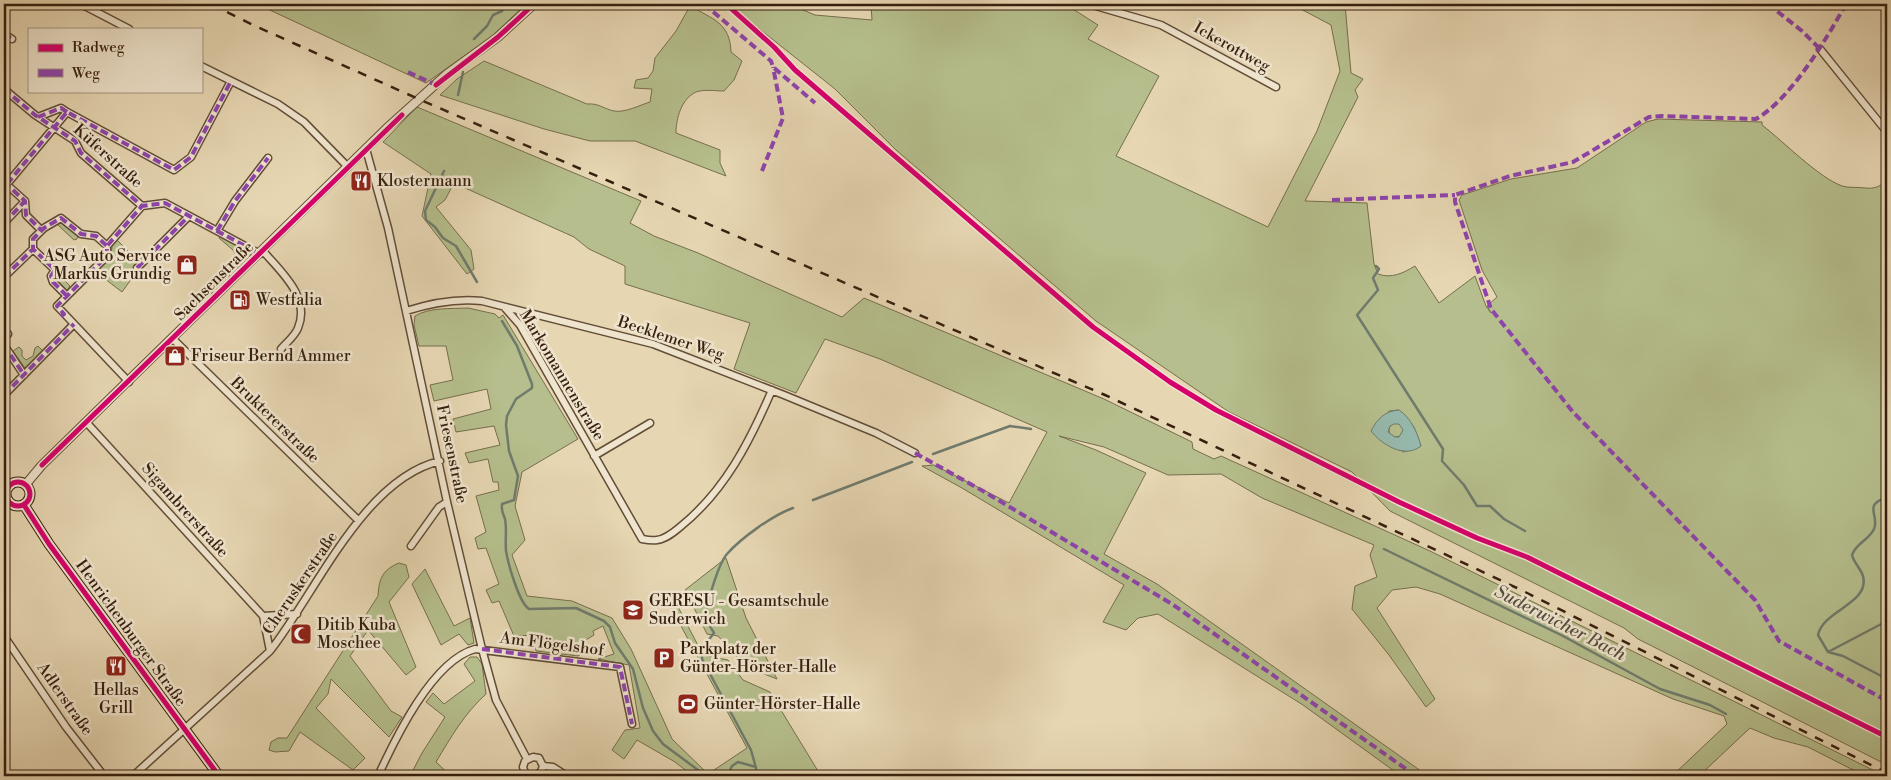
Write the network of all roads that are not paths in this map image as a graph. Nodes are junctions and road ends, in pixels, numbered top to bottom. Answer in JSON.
{"nodes":[{"id":1,"x":81,"y":4,"type":"edge"},
{"id":2,"x":534,"y":4,"type":"edge"},
{"id":3,"x":1089,"y":4,"type":"edge"},
{"id":4,"x":128,"y":28,"type":"edge"},
{"id":5,"x":4,"y":34,"type":"edge"},
{"id":6,"x":12,"y":39,"type":"dead end"},
{"id":7,"x":1820,"y":49,"type":"dead end"},
{"id":8,"x":202,"y":66,"type":"edge"},
{"id":9,"x":231,"y":81,"type":"junction"},
{"id":10,"x":1276,"y":87,"type":"dead end"},
{"id":11,"x":4,"y":89,"type":"edge"},
{"id":12,"x":67,"y":112,"type":"junction"},
{"id":13,"x":38,"y":117,"type":"junction"},
{"id":14,"x":54,"y":127,"type":"junction"},
{"id":15,"x":1887,"y":132,"type":"edge"},
{"id":16,"x":366,"y":149,"type":"junction"},
{"id":17,"x":268,"y":158,"type":"dead end"},
{"id":18,"x":348,"y":167,"type":"junction"},
{"id":19,"x":6,"y":183,"type":"edge"},
{"id":20,"x":25,"y":202,"type":"junction"},
{"id":21,"x":142,"y":206,"type":"junction"},
{"id":22,"x":189,"y":216,"type":"junction"},
{"id":23,"x":4,"y":222,"type":"edge"},
{"id":24,"x":42,"y":230,"type":"junction"},
{"id":25,"x":216,"y":231,"type":"junction"},
{"id":26,"x":108,"y":246,"type":"junction"},
{"id":27,"x":33,"y":248,"type":"junction"},
{"id":28,"x":261,"y":252,"type":"junction"},
{"id":29,"x":137,"y":268,"type":"dead end"},
{"id":30,"x":4,"y":277,"type":"edge"},
{"id":31,"x":67,"y":296,"type":"junction"},
{"id":32,"x":505,"y":308,"type":"junction"},
{"id":33,"x":406,"y":310,"type":"junction"},
{"id":34,"x":74,"y":324,"type":"junction"},
{"id":35,"x":173,"y":339,"type":"junction"},
{"id":36,"x":4,"y":344,"type":"edge"},
{"id":37,"x":281,"y":349,"type":"dead end"},
{"id":38,"x":24,"y":375,"type":"junction"},
{"id":39,"x":129,"y":382,"type":"junction"},
{"id":40,"x":772,"y":390,"type":"junction"},
{"id":41,"x":4,"y":395,"type":"edge"},
{"id":42,"x":87,"y":423,"type":"junction"},
{"id":43,"x":650,"y":423,"type":"dead end"},
{"id":44,"x":915,"y":453,"type":"dead end"},
{"id":45,"x":594,"y":456,"type":"junction"},
{"id":46,"x":440,"y":460,"type":"junction"},
{"id":47,"x":7,"y":482,"type":"edge"},
{"id":48,"x":26,"y":484,"type":"junction"},
{"id":49,"x":6,"y":502,"type":"edge"},
{"id":50,"x":447,"y":502,"type":"junction"},
{"id":51,"x":24,"y":505,"type":"junction"},
{"id":52,"x":358,"y":520,"type":"junction"},
{"id":53,"x":411,"y":546,"type":"dead end"},
{"id":54,"x":297,"y":614,"type":"junction"},
{"id":55,"x":263,"y":616,"type":"junction"},
{"id":56,"x":4,"y":636,"type":"edge"},
{"id":57,"x":482,"y":649,"type":"junction"},
{"id":58,"x":270,"y":651,"type":"junction"},
{"id":59,"x":632,"y":724,"type":"dead end"},
{"id":60,"x":185,"y":728,"type":"junction"},
{"id":61,"x":527,"y":759,"type":"junction"},
{"id":62,"x":543,"y":766,"type":"junction"},
{"id":63,"x":104,"y":776,"type":"edge"},
{"id":64,"x":133,"y":776,"type":"edge"},
{"id":65,"x":218,"y":776,"type":"edge"},
{"id":66,"x":378,"y":776,"type":"edge"},
{"id":67,"x":530,"y":776,"type":"edge"},
{"id":68,"x":567,"y":776,"type":"edge"}],
"edges":[{"from":1,"to":4,"type":"street"},
{"from":2,"to":16,"type":"street","name":"Sachsenstraße"},
{"from":3,"to":10,"type":"street","name":"Ickerottweg"},
{"from":5,"to":6,"type":"street"},
{"from":7,"to":15,"type":"street"},
{"from":8,"to":9,"type":"street"},
{"from":9,"to":12,"type":"street"},
{"from":9,"to":18,"type":"street"},
{"from":11,"to":13,"type":"street","name":"Küferstraße"},
{"from":12,"to":13,"type":"street"},
{"from":12,"to":14,"type":"street"},
{"from":13,"to":14,"type":"street","name":"Küferstraße"},
{"from":14,"to":19,"type":"street"},
{"from":14,"to":21,"type":"street","name":"Küferstraße"},
{"from":16,"to":18,"type":"street","name":"Sachsenstraße"},
{"from":16,"to":33,"type":"street","name":"Friesenstraße"},
{"from":17,"to":25,"type":"street"},
{"from":18,"to":28,"type":"street","name":"Sachsenstraße"},
{"from":19,"to":20,"type":"street"},
{"from":20,"to":23,"type":"street"},
{"from":20,"to":24,"type":"street"},
{"from":21,"to":22,"type":"street","name":"Küferstraße"},
{"from":21,"to":26,"type":"street","name":"Küferstraße"},
{"from":22,"to":25,"type":"street","name":"Küferstraße"},
{"from":22,"to":29,"type":"street"},
{"from":24,"to":26,"type":"street"},
{"from":24,"to":27,"type":"street"},
{"from":25,"to":28,"type":"street","name":"Küferstraße"},
{"from":26,"to":31,"type":"street","name":"Küferstraße"},
{"from":27,"to":30,"type":"street"},
{"from":27,"to":31,"type":"street"},
{"from":28,"to":35,"type":"street","name":"Sachsenstraße"},
{"from":28,"to":37,"type":"street"},
{"from":31,"to":34,"type":"street"},
{"from":32,"to":33,"type":"street","name":"Becklemer Weg"},
{"from":32,"to":40,"type":"street","name":"Becklemer Weg"},
{"from":32,"to":45,"type":"street","name":"Markomannenstraße"},
{"from":33,"to":46,"type":"street","name":"Friesenstraße"},
{"from":34,"to":38,"type":"street"},
{"from":34,"to":39,"type":"street"},
{"from":35,"to":39,"type":"street","name":"Sachsenstraße"},
{"from":35,"to":52,"type":"street","name":"Bruktererstraße"},
{"from":36,"to":38,"type":"street"},
{"from":38,"to":41,"type":"street"},
{"from":39,"to":42,"type":"street","name":"Sachsenstraße"},
{"from":40,"to":44,"type":"street","name":"Becklemer Weg"},
{"from":40,"to":45,"type":"street","name":"Markomannenstraße"},
{"from":42,"to":48,"type":"street","name":"Sachsenstraße"},
{"from":42,"to":55,"type":"street","name":"Sigambrerstraße"},
{"from":43,"to":45,"type":"street","name":"Markomannenstraße"},
{"from":46,"to":50,"type":"street","name":"Friesenstraße"},
{"from":46,"to":52,"type":"street","name":"Cheruskerstraße"},
{"from":47,"to":48,"type":"main road"},
{"from":47,"to":49,"type":"main road"},
{"from":48,"to":51,"type":"main road"},
{"from":49,"to":51,"type":"main road"},
{"from":50,"to":53,"type":"street"},
{"from":50,"to":57,"type":"street","name":"Friesenstraße"},
{"from":51,"to":60,"type":"main road","name":"Henrichenburger Straße"},
{"from":52,"to":54,"type":"street","name":"Cheruskerstraße"},
{"from":54,"to":55,"type":"street"},
{"from":54,"to":58,"type":"street","name":"Cheruskerstraße"},
{"from":55,"to":58,"type":"street"},
{"from":56,"to":63,"type":"street","name":"Adlerstraße"},
{"from":57,"to":59,"type":"street","name":"Am Flögelshof"},
{"from":57,"to":61,"type":"street","name":"Friesenstraße"},
{"from":57,"to":66,"type":"street"},
{"from":58,"to":60,"type":"street","name":"Cheruskerstraße"},
{"from":60,"to":64,"type":"street","name":"Cheruskerstraße"},
{"from":60,"to":65,"type":"main road","name":"Henrichenburger Straße"},
{"from":61,"to":62,"type":"street"},
{"from":61,"to":67,"type":"street"},
{"from":62,"to":67,"type":"street"},
{"from":62,"to":68,"type":"street"}]}
